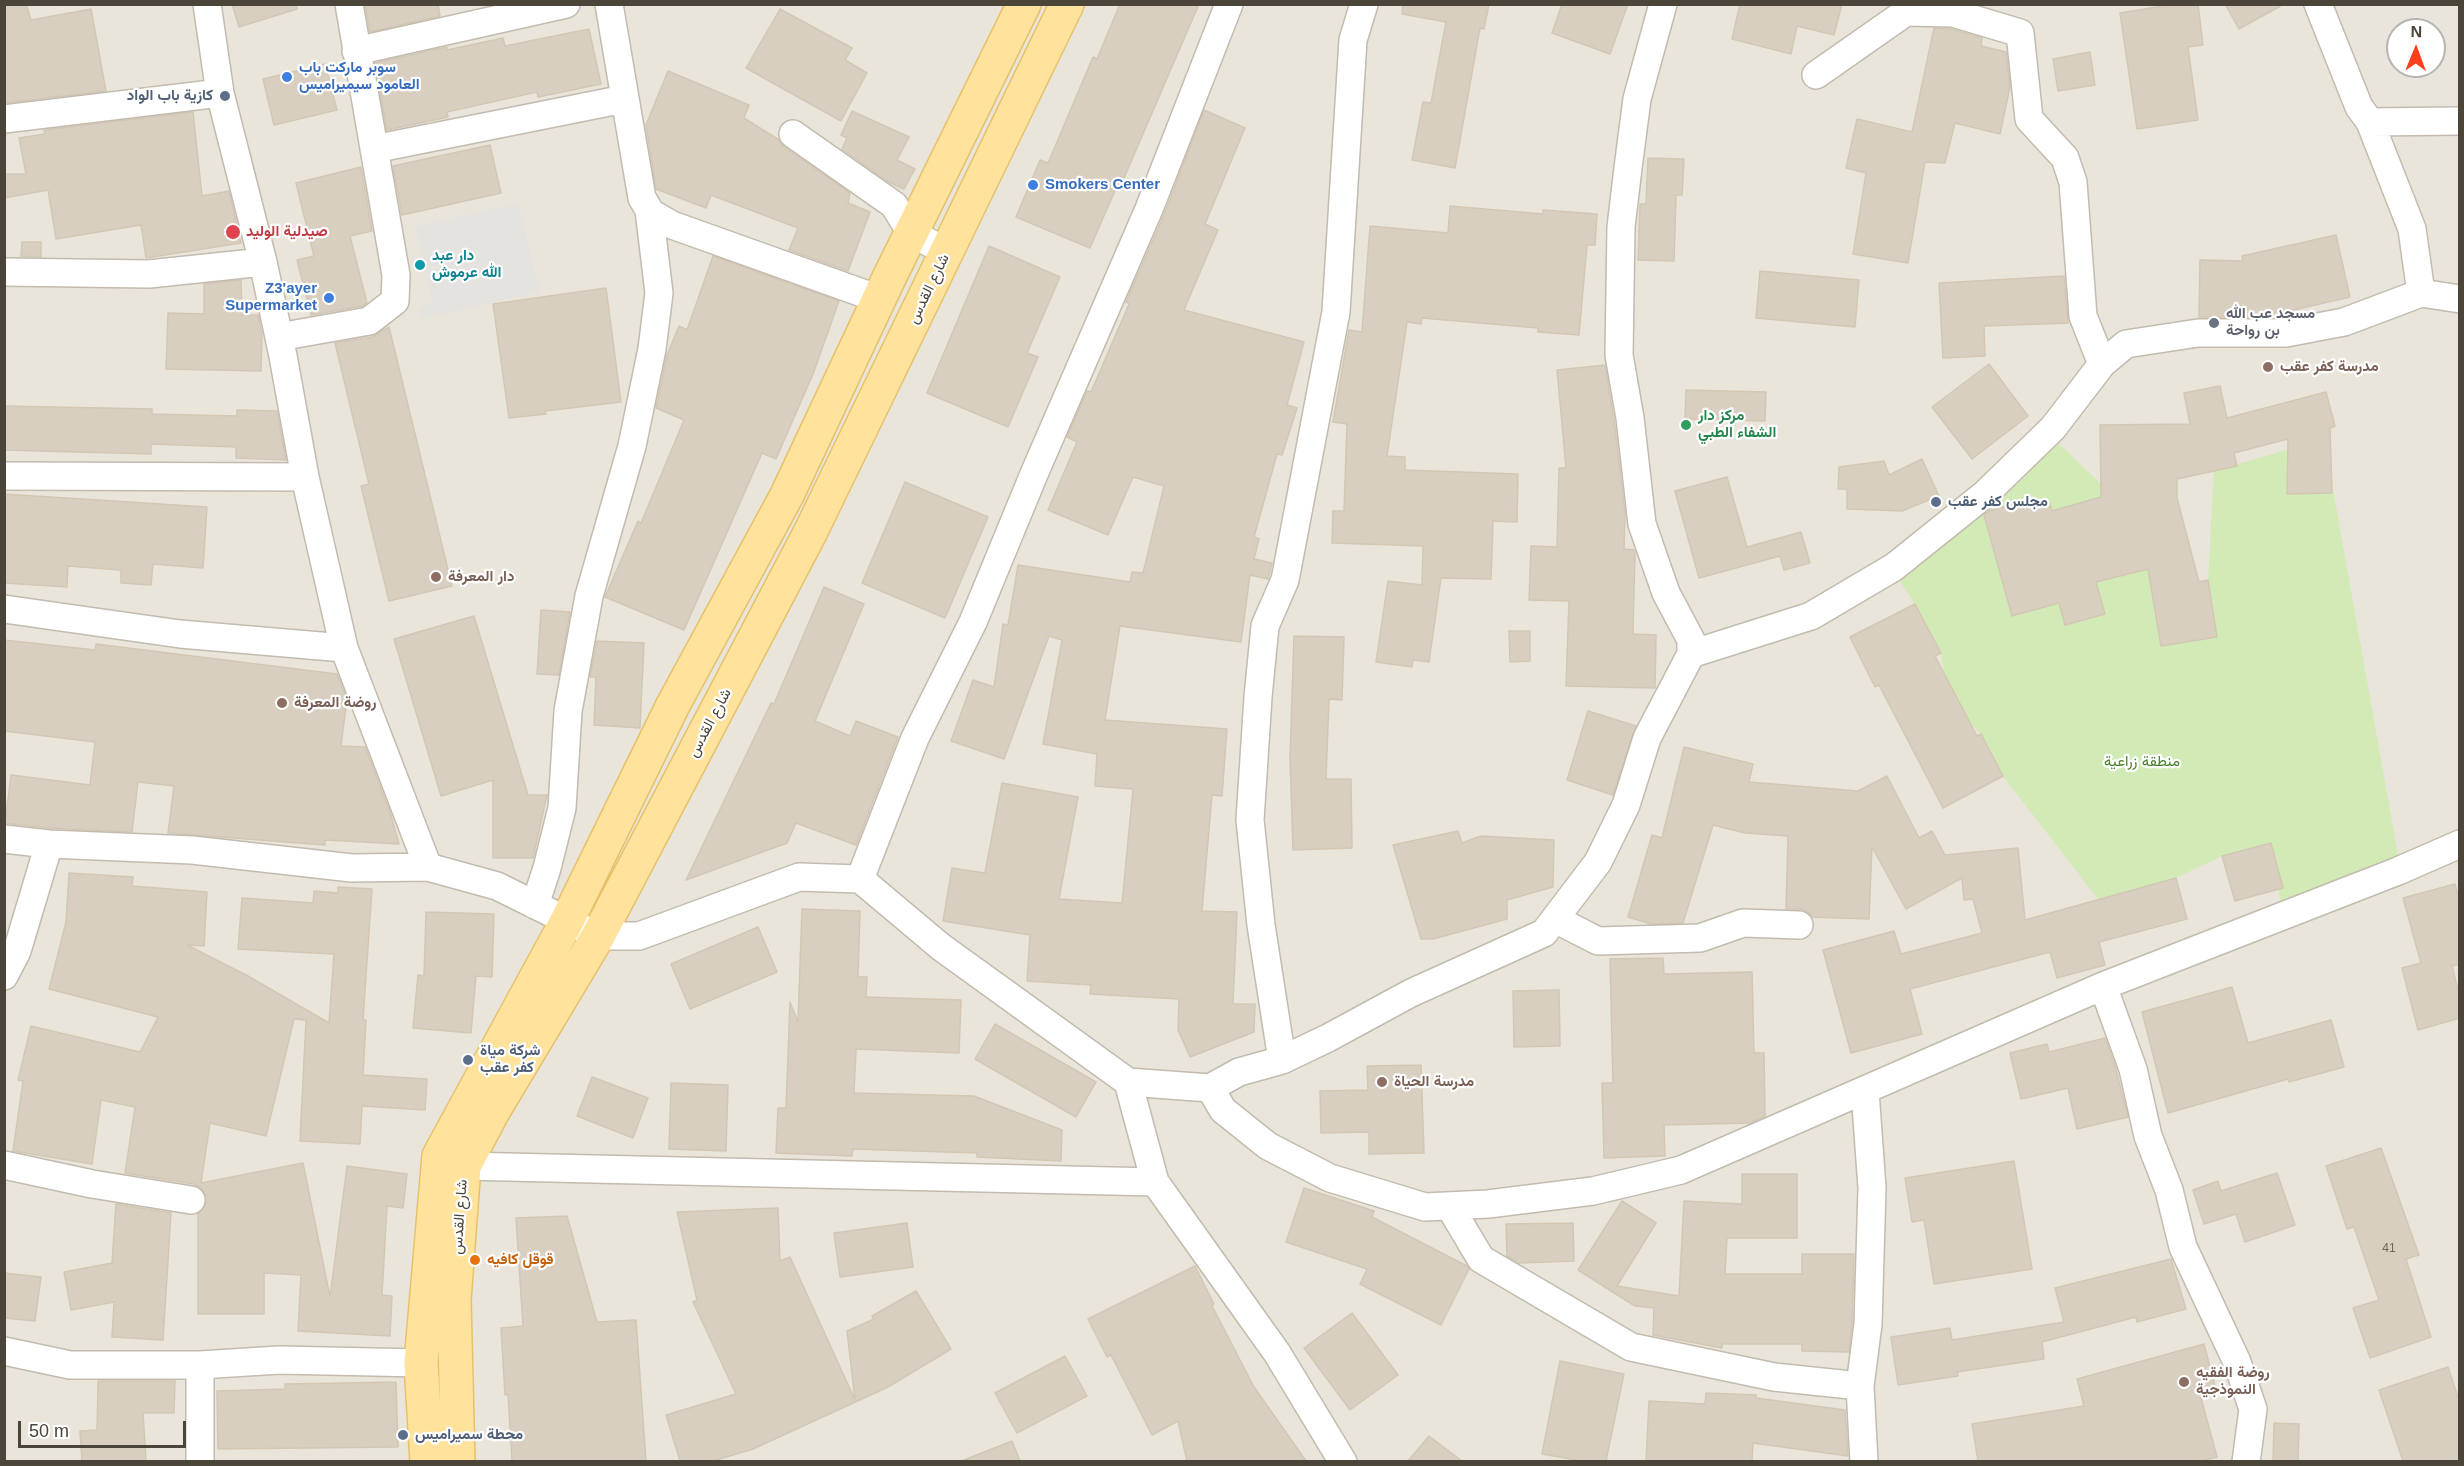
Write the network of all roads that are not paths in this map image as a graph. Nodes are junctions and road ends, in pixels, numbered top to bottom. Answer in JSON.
{"nodes":[{"id":1,"x":207,"y":4,"type":"edge"},
{"id":2,"x":349,"y":4,"type":"edge"},
{"id":3,"x":566,"y":4,"type":"edge"},
{"id":4,"x":609,"y":4,"type":"edge"},
{"id":5,"x":1024,"y":4,"type":"edge"},
{"id":6,"x":1067,"y":4,"type":"edge"},
{"id":7,"x":1229,"y":4,"type":"edge"},
{"id":8,"x":1364,"y":4,"type":"edge"},
{"id":9,"x":1664,"y":4,"type":"edge"},
{"id":10,"x":2318,"y":4,"type":"edge"},
{"id":11,"x":356,"y":51,"type":"junction"},
{"id":12,"x":1816,"y":75,"type":"dead end"},
{"id":13,"x":220,"y":93,"type":"junction"},
{"id":14,"x":624,"y":99,"type":"junction"},
{"id":15,"x":4,"y":119,"type":"edge"},
{"id":16,"x":2460,"y":121,"type":"edge"},
{"id":17,"x":2370,"y":122,"type":"junction"},
{"id":18,"x":793,"y":134,"type":"dead end"},
{"id":19,"x":374,"y":149,"type":"junction"},
{"id":20,"x":649,"y":210,"type":"junction"},
{"id":21,"x":911,"y":233,"type":"junction"},
{"id":22,"x":947,"y":252,"type":"junction"},
{"id":23,"x":263,"y":262,"type":"junction"},
{"id":24,"x":4,"y":272,"type":"edge"},
{"id":25,"x":2421,"y":292,"type":"junction"},
{"id":26,"x":879,"y":299,"type":"junction"},
{"id":27,"x":2460,"y":299,"type":"edge"},
{"id":28,"x":279,"y":337,"type":"junction"},
{"id":29,"x":2102,"y":364,"type":"junction"},
{"id":30,"x":4,"y":476,"type":"edge"},
{"id":31,"x":305,"y":477,"type":"junction"},
{"id":32,"x":4,"y":609,"type":"edge"},
{"id":33,"x":344,"y":648,"type":"junction"},
{"id":34,"x":1691,"y":654,"type":"junction"},
{"id":35,"x":4,"y":839,"type":"edge"},
{"id":36,"x":49,"y":844,"type":"junction"},
{"id":37,"x":2460,"y":844,"type":"edge"},
{"id":38,"x":428,"y":867,"type":"junction"},
{"id":39,"x":860,"y":879,"type":"junction"},
{"id":40,"x":535,"y":905,"type":"junction"},
{"id":41,"x":1555,"y":919,"type":"junction"},
{"id":42,"x":567,"y":921,"type":"junction"},
{"id":43,"x":1799,"y":925,"type":"dead end"},
{"id":44,"x":598,"y":936,"type":"junction"},
{"id":45,"x":4,"y":976,"type":"edge"},
{"id":46,"x":2103,"y":986,"type":"junction"},
{"id":47,"x":1282,"y":1060,"type":"junction"},
{"id":48,"x":1128,"y":1082,"type":"junction"},
{"id":49,"x":1210,"y":1088,"type":"junction"},
{"id":50,"x":1865,"y":1091,"type":"junction"},
{"id":51,"x":4,"y":1165,"type":"edge"},
{"id":52,"x":464,"y":1166,"type":"junction"},
{"id":53,"x":1155,"y":1182,"type":"junction"},
{"id":54,"x":191,"y":1200,"type":"dead end"},
{"id":55,"x":1450,"y":1207,"type":"junction"},
{"id":56,"x":4,"y":1351,"type":"edge"},
{"id":57,"x":421,"y":1363,"type":"junction"},
{"id":58,"x":200,"y":1365,"type":"junction"},
{"id":59,"x":1860,"y":1386,"type":"junction"},
{"id":60,"x":200,"y":1461,"type":"edge"},
{"id":61,"x":428,"y":1461,"type":"edge"},
{"id":62,"x":458,"y":1461,"type":"edge"},
{"id":63,"x":1343,"y":1461,"type":"edge"},
{"id":64,"x":1864,"y":1461,"type":"edge"},
{"id":65,"x":2246,"y":1461,"type":"edge"}],
"edges":[{"from":1,"to":13,"type":"street"},
{"from":2,"to":11,"type":"street"},
{"from":3,"to":11,"type":"street"},
{"from":4,"to":14,"type":"street"},
{"from":5,"to":21,"type":"main road","name":"شارع القدس"},
{"from":6,"to":22,"type":"main road","name":"شارع القدس"},
{"from":7,"to":39,"type":"street"},
{"from":8,"to":47,"type":"street"},
{"from":9,"to":34,"type":"street"},
{"from":10,"to":17,"type":"street"},
{"from":11,"to":19,"type":"street"},
{"from":12,"to":29,"type":"street"},
{"from":13,"to":15,"type":"street"},
{"from":13,"to":23,"type":"street"},
{"from":14,"to":19,"type":"street"},
{"from":14,"to":20,"type":"street"},
{"from":16,"to":17,"type":"street"},
{"from":17,"to":25,"type":"street"},
{"from":18,"to":21,"type":"street"},
{"from":19,"to":28,"type":"street"},
{"from":20,"to":26,"type":"street"},
{"from":20,"to":40,"type":"street"},
{"from":21,"to":22,"type":"street"},
{"from":21,"to":26,"type":"main road","name":"شارع القدس"},
{"from":22,"to":44,"type":"main road","name":"شارع القدس"},
{"from":23,"to":24,"type":"street"},
{"from":23,"to":28,"type":"street"},
{"from":25,"to":27,"type":"street"},
{"from":25,"to":29,"type":"street"},
{"from":26,"to":42,"type":"main road","name":"شارع القدس"},
{"from":28,"to":31,"type":"street"},
{"from":29,"to":34,"type":"street"},
{"from":30,"to":31,"type":"street"},
{"from":31,"to":33,"type":"street"},
{"from":32,"to":33,"type":"street"},
{"from":33,"to":38,"type":"street"},
{"from":34,"to":41,"type":"street"},
{"from":35,"to":36,"type":"street"},
{"from":36,"to":38,"type":"street"},
{"from":36,"to":45,"type":"street"},
{"from":37,"to":46,"type":"street"},
{"from":38,"to":40,"type":"street"},
{"from":39,"to":44,"type":"street"},
{"from":39,"to":48,"type":"street"},
{"from":40,"to":42,"type":"street"},
{"from":41,"to":43,"type":"street"},
{"from":41,"to":47,"type":"street"},
{"from":42,"to":44,"type":"street"},
{"from":42,"to":57,"type":"main road","name":"شارع القدس"},
{"from":44,"to":52,"type":"main road","name":"شارع القدس"},
{"from":46,"to":50,"type":"street"},
{"from":46,"to":65,"type":"street"},
{"from":47,"to":49,"type":"street"},
{"from":48,"to":49,"type":"street"},
{"from":48,"to":53,"type":"street"},
{"from":49,"to":55,"type":"street"},
{"from":50,"to":55,"type":"street"},
{"from":50,"to":59,"type":"street"},
{"from":51,"to":54,"type":"street"},
{"from":52,"to":53,"type":"street"},
{"from":52,"to":62,"type":"main road","name":"شارع القدس"},
{"from":53,"to":63,"type":"street"},
{"from":55,"to":59,"type":"street"},
{"from":56,"to":58,"type":"street"},
{"from":57,"to":58,"type":"street"},
{"from":57,"to":61,"type":"main road","name":"شارع القدس"},
{"from":58,"to":60,"type":"street"},
{"from":59,"to":64,"type":"street"}]}
